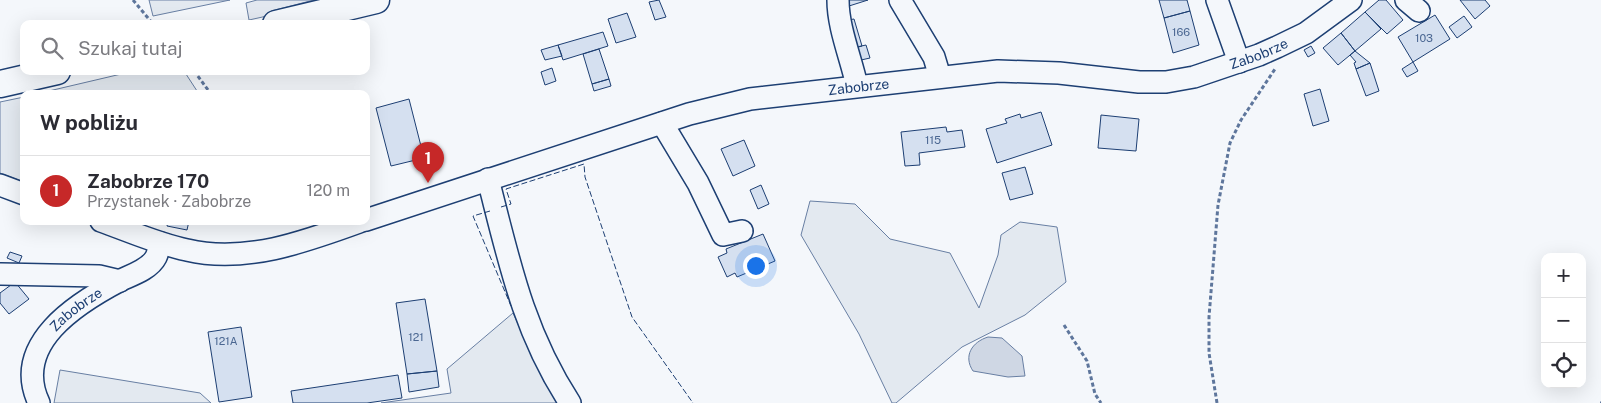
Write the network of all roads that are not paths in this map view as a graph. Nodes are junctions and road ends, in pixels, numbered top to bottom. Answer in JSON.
{"nodes":[{"id":1,"x":376,"y":0,"type":"edge"},
{"id":2,"x":838,"y":0,"type":"edge"},
{"id":3,"x":900,"y":0,"type":"edge"},
{"id":4,"x":1217,"y":0,"type":"edge"},
{"id":5,"x":1351,"y":0,"type":"edge"},
{"id":6,"x":293,"y":20,"type":"edge"},
{"id":7,"x":1239,"y":62,"type":"junction"},
{"id":8,"x":39,"y":75,"type":"edge"},
{"id":9,"x":940,"y":77,"type":"junction"},
{"id":10,"x":0,"y":84,"type":"edge"},
{"id":11,"x":857,"y":86,"type":"junction"},
{"id":12,"x":662,"y":123,"type":"junction"},
{"id":13,"x":488,"y":180,"type":"junction"},
{"id":14,"x":0,"y":185,"type":"edge"},
{"id":15,"x":20,"y":192,"type":"edge"},
{"id":16,"x":370,"y":219,"type":"edge"},
{"id":17,"x":112,"y":225,"type":"edge"},
{"id":18,"x":337,"y":225,"type":"edge"},
{"id":19,"x":306,"y":230,"type":"edge"},
{"id":20,"x":742,"y":231,"type":"dead end"},
{"id":21,"x":160,"y":242,"type":"junction"},
{"id":22,"x":1,"y":274,"type":"edge"},
{"id":23,"x":120,"y":281,"type":"junction"},
{"id":24,"x":39,"y":403,"type":"edge"},
{"id":25,"x":570,"y":403,"type":"edge"}],
"edges":[{"from":1,"to":6,"type":"main road"},
{"from":2,"to":11,"type":"street"},
{"from":3,"to":9,"type":"street"},
{"from":4,"to":7,"type":"street"},
{"from":5,"to":7,"type":"street","name":"Zabobrze"},
{"from":7,"to":9,"type":"street","name":"Zabobrze"},
{"from":8,"to":10,"type":"main road"},
{"from":9,"to":11,"type":"street","name":"Zabobrze"},
{"from":11,"to":12,"type":"street","name":"Zabobrze"},
{"from":12,"to":13,"type":"street","name":"Zabobrze"},
{"from":12,"to":20,"type":"street"},
{"from":13,"to":16,"type":"street","name":"Zabobrze"},
{"from":13,"to":25,"type":"street"},
{"from":14,"to":15,"type":"street"},
{"from":17,"to":21,"type":"street"},
{"from":18,"to":19,"type":"street"},
{"from":19,"to":21,"type":"street"},
{"from":21,"to":23,"type":"street","name":"Zabobrze"},
{"from":22,"to":23,"type":"street"},
{"from":23,"to":24,"type":"street","name":"Zabobrze"}]}
